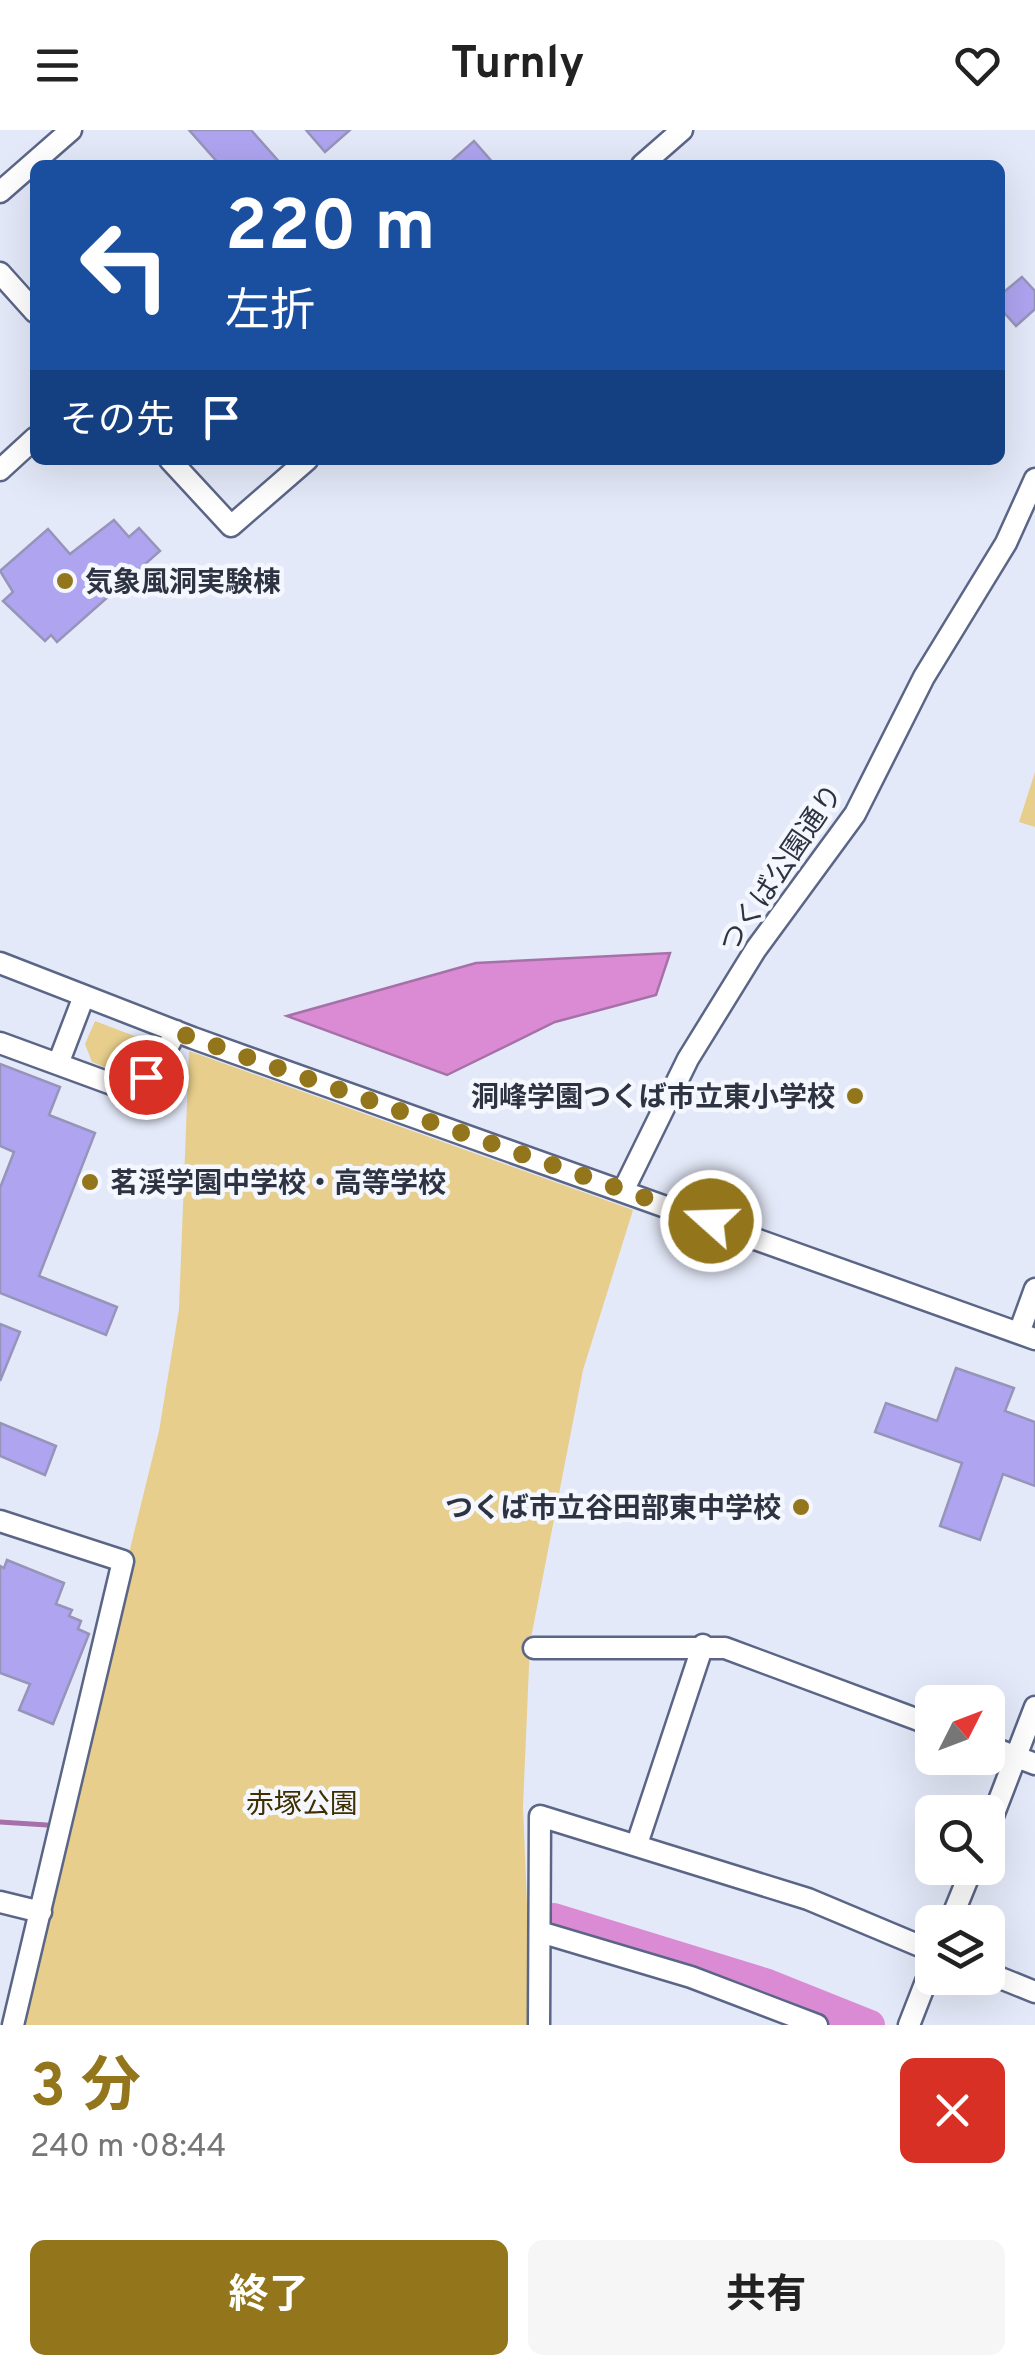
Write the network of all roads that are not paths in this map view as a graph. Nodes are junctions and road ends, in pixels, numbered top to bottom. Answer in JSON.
{"nodes":[{"id":1,"x":71,"y":130,"type":"edge"},
{"id":2,"x":682,"y":130,"type":"edge"},
{"id":3,"x":37,"y":160,"type":"edge"},
{"id":4,"x":648,"y":160,"type":"edge"},
{"id":5,"x":30,"y":166,"type":"edge"},
{"id":6,"x":0,"y":192,"type":"edge"},
{"id":7,"x":0,"y":273,"type":"edge"},
{"id":8,"x":30,"y":306,"type":"edge"},
{"id":9,"x":30,"y":443,"type":"edge"},
{"id":10,"x":175,"y":465,"type":"edge"},
{"id":11,"x":301,"y":465,"type":"edge"},
{"id":12,"x":0,"y":470,"type":"edge"},
{"id":13,"x":1035,"y":479,"type":"edge"},
{"id":14,"x":0,"y":963,"type":"edge"},
{"id":15,"x":84,"y":996,"type":"junction"},
{"id":16,"x":176,"y":1032,"type":"junction"},
{"id":17,"x":0,"y":1042,"type":"edge"},
{"id":18,"x":58,"y":1064,"type":"junction"},
{"id":19,"x":627,"y":1182,"type":"dead end"},
{"id":20,"x":1035,"y":1289,"type":"edge"},
{"id":21,"x":1027,"y":1336,"type":"edge"},
{"id":22,"x":0,"y":1521,"type":"edge"},
{"id":23,"x":703,"y":1645,"type":"junction"},
{"id":24,"x":534,"y":1648,"type":"dead end"},
{"id":25,"x":1035,"y":1707,"type":"edge"},
{"id":26,"x":915,"y":1719,"type":"edge"},
{"id":27,"x":1026,"y":1760,"type":"edge"},
{"id":28,"x":1005,"y":1798,"type":"edge"},
{"id":29,"x":637,"y":1844,"type":"junction"},
{"id":30,"x":0,"y":1902,"type":"edge"},
{"id":31,"x":41,"y":1912,"type":"junction"},
{"id":32,"x":540,"y":1932,"type":"junction"},
{"id":33,"x":915,"y":1943,"type":"edge"},
{"id":34,"x":1005,"y":1980,"type":"edge"},
{"id":35,"x":1035,"y":1992,"type":"edge"},
{"id":36,"x":920,"y":1995,"type":"edge"},
{"id":37,"x":909,"y":2024,"type":"edge"},
{"id":38,"x":13,"y":2025,"type":"edge"},
{"id":39,"x":539,"y":2025,"type":"edge"},
{"id":40,"x":817,"y":2025,"type":"edge"}],
"edges":[{"from":1,"to":3,"type":"street"},
{"from":2,"to":4,"type":"street"},
{"from":5,"to":6,"type":"street"},
{"from":7,"to":8,"type":"street"},
{"from":9,"to":12,"type":"street"},
{"from":10,"to":11,"type":"street"},
{"from":13,"to":19,"type":"street","name":"つくば公園通り"},
{"from":14,"to":15,"type":"street"},
{"from":15,"to":16,"type":"street"},
{"from":15,"to":18,"type":"street"},
{"from":16,"to":18,"type":"street"},
{"from":16,"to":21,"type":"street"},
{"from":17,"to":18,"type":"street"},
{"from":20,"to":21,"type":"street"},
{"from":22,"to":31,"type":"street"},
{"from":23,"to":24,"type":"street"},
{"from":23,"to":26,"type":"street"},
{"from":23,"to":29,"type":"street"},
{"from":25,"to":27,"type":"street"},
{"from":27,"to":28,"type":"street"},
{"from":29,"to":32,"type":"street"},
{"from":29,"to":33,"type":"street"},
{"from":30,"to":31,"type":"street"},
{"from":31,"to":38,"type":"street"},
{"from":32,"to":39,"type":"street"},
{"from":32,"to":40,"type":"street"},
{"from":34,"to":35,"type":"street"},
{"from":36,"to":37,"type":"street"}]}
